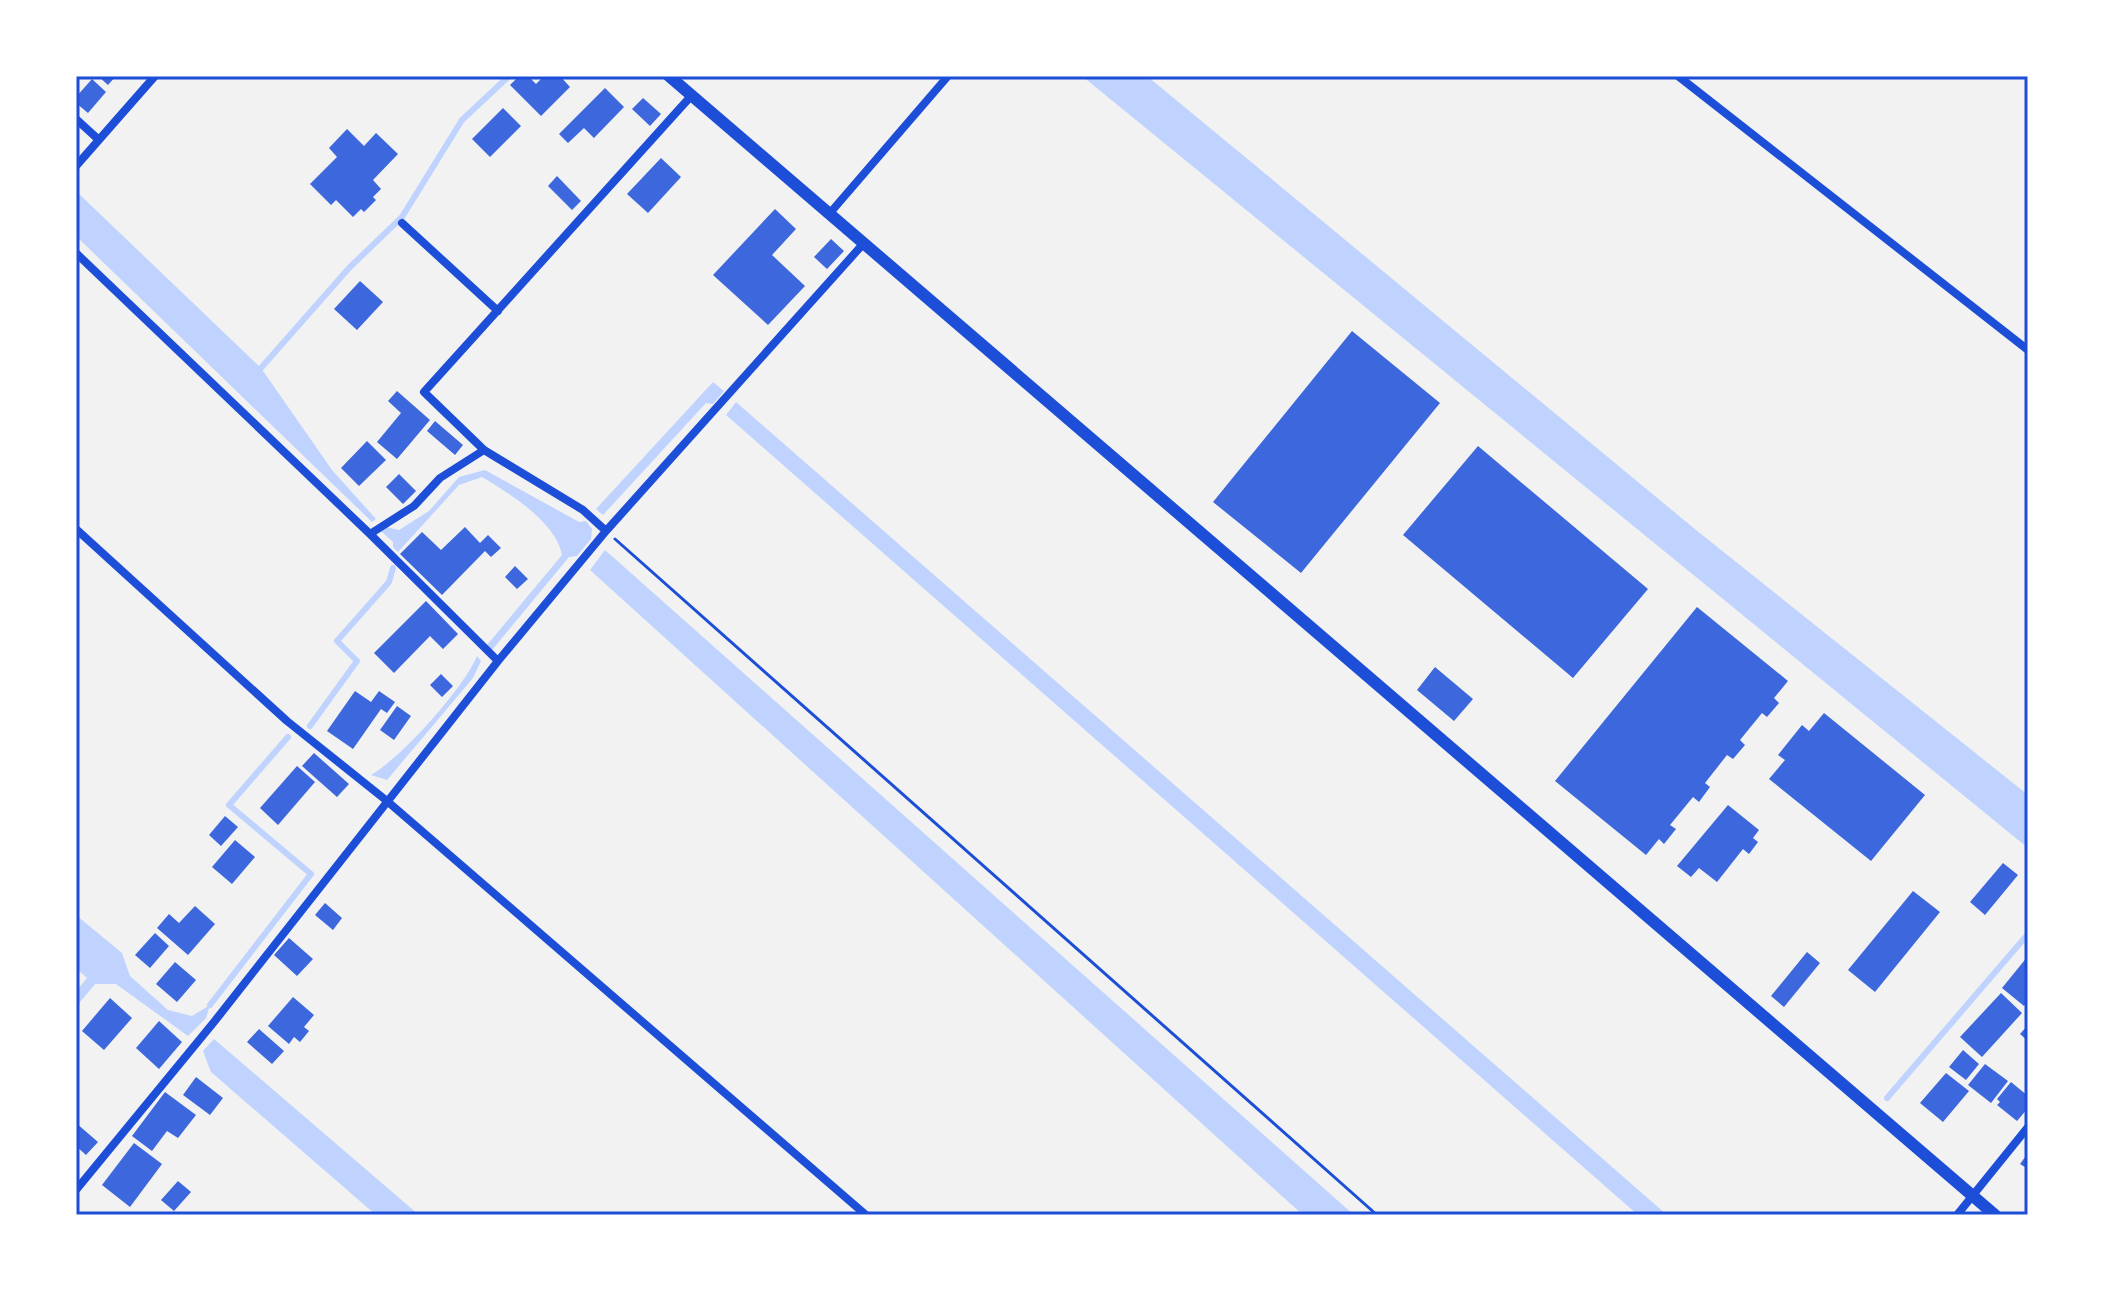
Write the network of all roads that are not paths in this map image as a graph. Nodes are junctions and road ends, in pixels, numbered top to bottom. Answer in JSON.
{"nodes":[{"id":1,"x":155,"y":76,"type":"edge"},
{"id":2,"x":669,"y":76,"type":"edge"},
{"id":3,"x":948,"y":76,"type":"edge"},
{"id":4,"x":1678,"y":76,"type":"edge"},
{"id":5,"x":692,"y":95,"type":"junction"},
{"id":6,"x":76,"y":119,"type":"edge"},
{"id":7,"x":99,"y":140,"type":"junction"},
{"id":8,"x":76,"y":166,"type":"edge"},
{"id":9,"x":830,"y":213,"type":"junction"},
{"id":10,"x":402,"y":223,"type":"dead end"},
{"id":11,"x":864,"y":243,"type":"junction"},
{"id":12,"x":76,"y":253,"type":"edge"},
{"id":13,"x":498,"y":311,"type":"junction"},
{"id":14,"x":2028,"y":350,"type":"edge"},
{"id":15,"x":484,"y":450,"type":"junction"},
{"id":16,"x":76,"y":529,"type":"edge"},
{"id":17,"x":606,"y":531,"type":"junction"},
{"id":18,"x":370,"y":534,"type":"junction"},
{"id":19,"x":498,"y":661,"type":"junction"},
{"id":20,"x":387,"y":801,"type":"junction"},
{"id":21,"x":2028,"y":1127,"type":"edge"},
{"id":22,"x":76,"y":1190,"type":"edge"},
{"id":23,"x":1972,"y":1196,"type":"junction"},
{"id":24,"x":866,"y":1215,"type":"edge"},
{"id":25,"x":1957,"y":1215,"type":"edge"},
{"id":26,"x":1995,"y":1215,"type":"edge"}],
"edges":[{"from":1,"to":7,"type":"street"},
{"from":2,"to":5,"type":"street"},
{"from":3,"to":9,"type":"street"},
{"from":4,"to":14,"type":"street"},
{"from":5,"to":9,"type":"street"},
{"from":5,"to":13,"type":"street"},
{"from":6,"to":7,"type":"street"},
{"from":7,"to":8,"type":"street"},
{"from":9,"to":11,"type":"street"},
{"from":10,"to":13,"type":"street"},
{"from":11,"to":17,"type":"street"},
{"from":11,"to":23,"type":"street"},
{"from":12,"to":18,"type":"street"},
{"from":13,"to":15,"type":"street"},
{"from":15,"to":17,"type":"street"},
{"from":15,"to":18,"type":"street"},
{"from":16,"to":20,"type":"street"},
{"from":17,"to":19,"type":"street"},
{"from":18,"to":19,"type":"street"},
{"from":19,"to":20,"type":"street"},
{"from":20,"to":22,"type":"street"},
{"from":20,"to":24,"type":"street"},
{"from":21,"to":23,"type":"street"},
{"from":23,"to":25,"type":"street"},
{"from":23,"to":26,"type":"street"}]}
